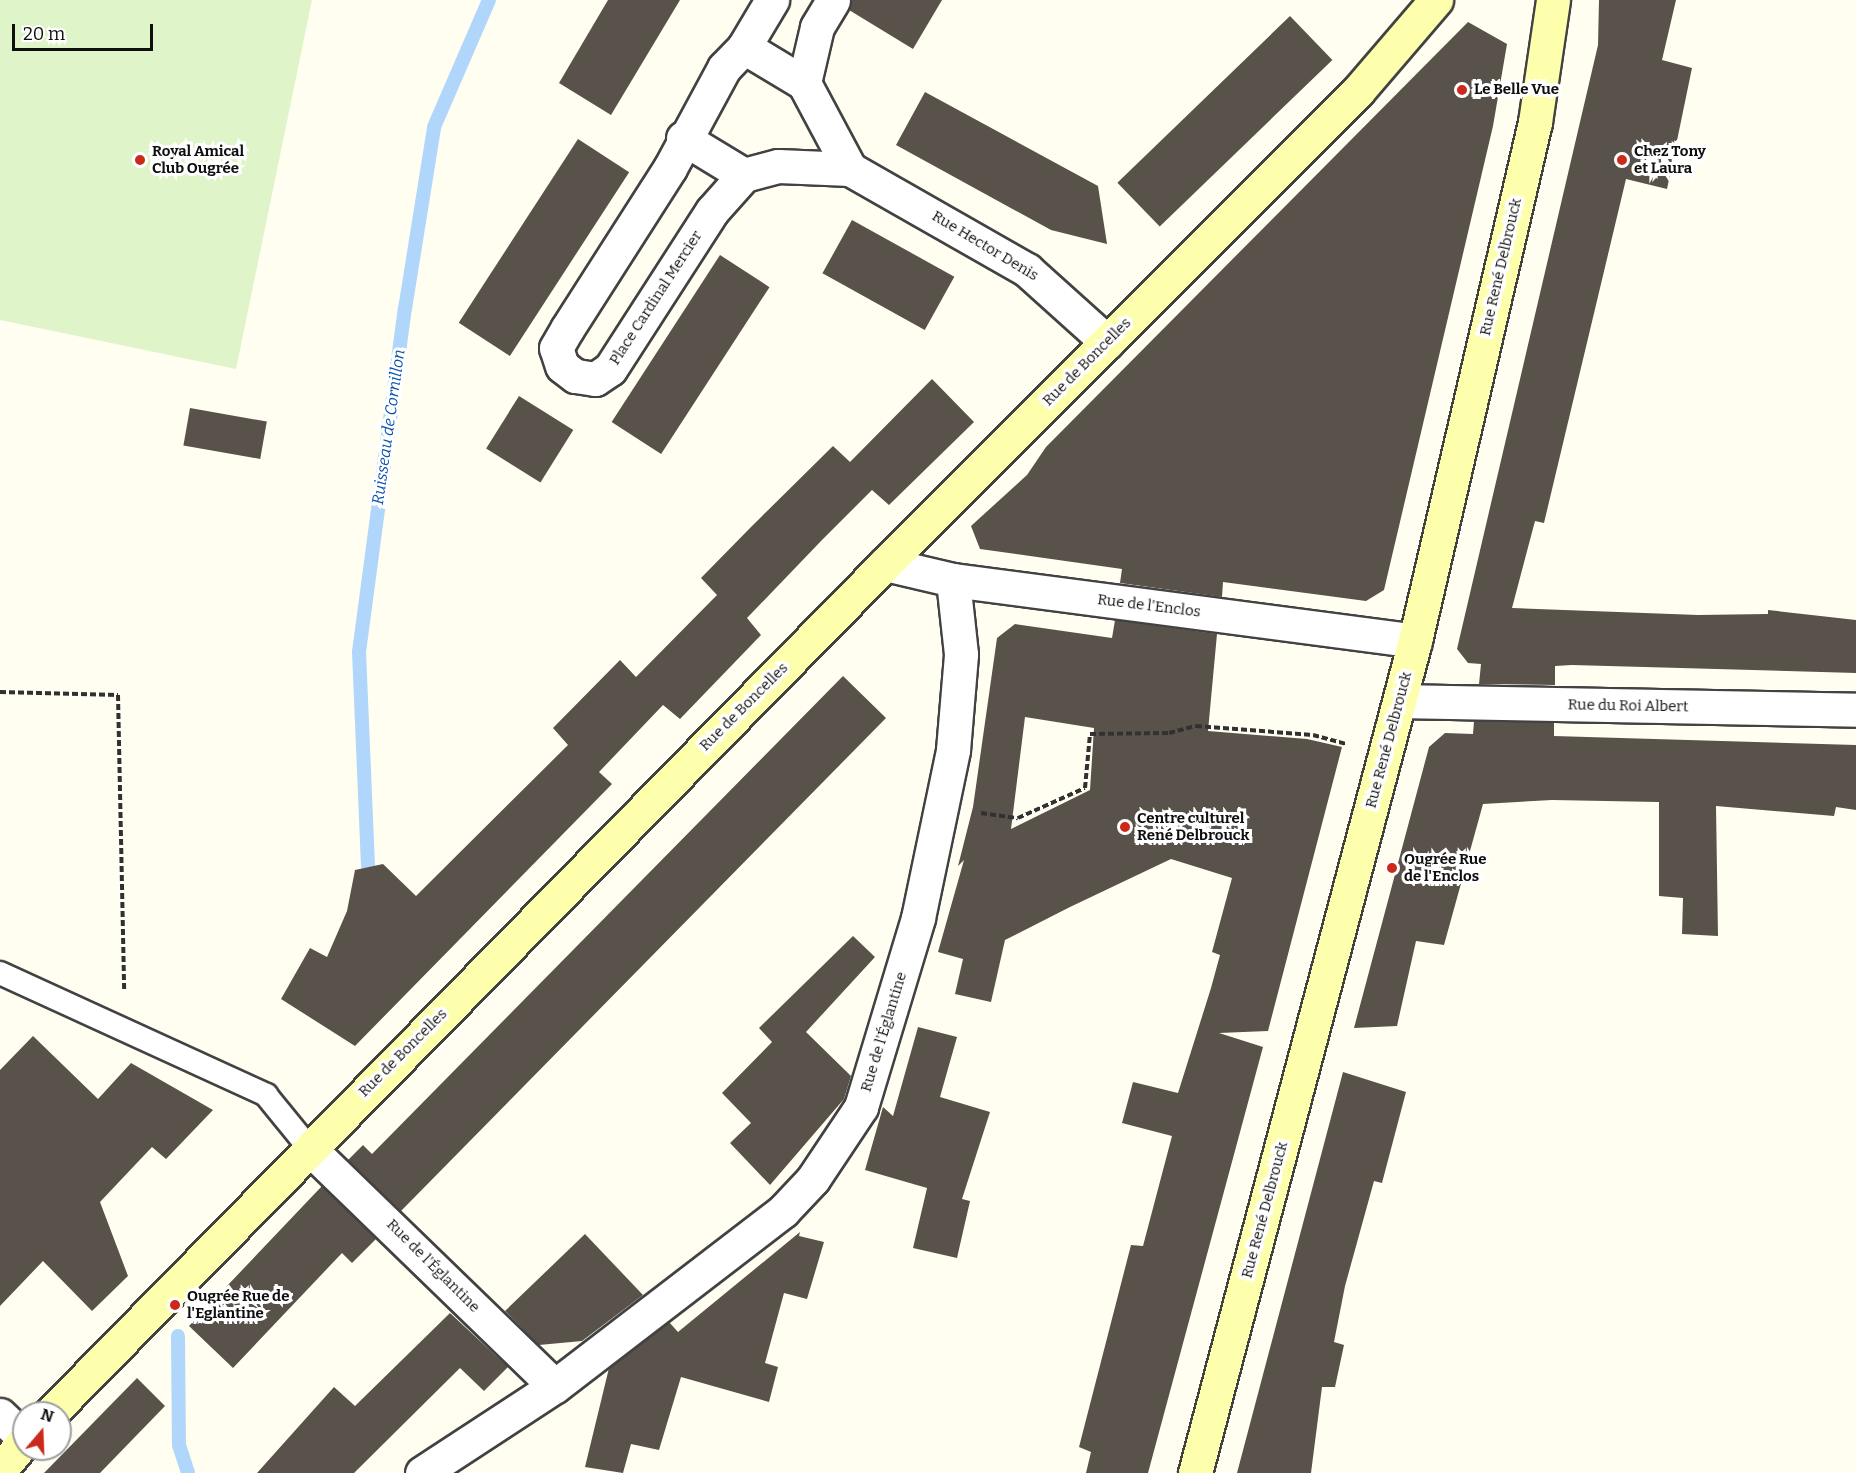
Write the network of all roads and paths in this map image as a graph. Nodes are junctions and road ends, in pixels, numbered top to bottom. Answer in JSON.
{"nodes":[{"id":1,"x":772,"y":0,"type":"edge"},
{"id":2,"x":833,"y":0,"type":"edge"},
{"id":3,"x":1436,"y":0,"type":"edge"},
{"id":4,"x":1553,"y":0,"type":"edge"},
{"id":5,"x":744,"y":47,"type":"junction"},
{"id":6,"x":804,"y":83,"type":"junction"},
{"id":7,"x":683,"y":138,"type":"junction"},
{"id":8,"x":850,"y":169,"type":"junction"},
{"id":9,"x":744,"y":176,"type":"junction"},
{"id":10,"x":1107,"y":342,"type":"junction"},
{"id":11,"x":885,"y":564,"type":"junction"},
{"id":12,"x":953,"y":580,"type":"junction"},
{"id":13,"x":1415,"y":641,"type":"junction"},
{"id":14,"x":0,"y":692,"type":"edge"},
{"id":15,"x":1400,"y":701,"type":"junction"},
{"id":16,"x":1856,"y":710,"type":"edge"},
{"id":17,"x":1386,"y":755,"type":"junction"},
{"id":18,"x":942,"y":806,"type":"junction"},
{"id":19,"x":0,"y":973,"type":"edge"},
{"id":20,"x":125,"y":1030,"type":"junction"},
{"id":21,"x":309,"y":1148,"type":"junction"},
{"id":22,"x":555,"y":1386,"type":"junction"},
{"id":23,"x":63,"y":1401,"type":"edge"},
{"id":24,"x":0,"y":1415,"type":"edge"},
{"id":25,"x":12,"y":1428,"type":"edge"},
{"id":26,"x":12,"y":1455,"type":"edge"},
{"id":27,"x":0,"y":1470,"type":"edge"},
{"id":28,"x":422,"y":1473,"type":"edge"},
{"id":29,"x":1195,"y":1473,"type":"edge"}],
"edges":[{"from":1,"to":5,"type":"street","name":"Place Cardinal Mercier"},
{"from":2,"to":6,"type":"street"},
{"from":3,"to":10,"type":"main road","name":"Rue de Boncelles"},
{"from":4,"to":13,"type":"main road","name":"Rue René Delbrouck"},
{"from":5,"to":6,"type":"street"},
{"from":5,"to":7,"type":"street","name":"Place Cardinal Mercier"},
{"from":6,"to":8,"type":"street"},
{"from":7,"to":9,"type":"street"},
{"from":7,"to":9,"type":"street","name":"Place Cardinal Mercier"},
{"from":8,"to":9,"type":"street"},
{"from":8,"to":10,"type":"street","name":"Rue Hector Denis"},
{"from":10,"to":11,"type":"main road","name":"Rue de Boncelles"},
{"from":11,"to":12,"type":"street","name":"Rue de l'Enclos"},
{"from":11,"to":21,"type":"main road","name":"Rue de Boncelles"},
{"from":12,"to":13,"type":"street","name":"Rue de l'Enclos"},
{"from":12,"to":18,"type":"street","name":"Rue de l'Églantine"},
{"from":13,"to":15,"type":"main road","name":"Rue René Delbrouck"},
{"from":14,"to":20,"type":"path"},
{"from":15,"to":16,"type":"street","name":"Rue du Roi Albert"},
{"from":15,"to":17,"type":"main road","name":"Rue René Delbrouck"},
{"from":17,"to":18,"type":"path"},
{"from":17,"to":29,"type":"main road","name":"Rue René Delbrouck"},
{"from":18,"to":22,"type":"street","name":"Rue de l'Églantine"},
{"from":19,"to":20,"type":"lane"},
{"from":20,"to":21,"type":"lane"},
{"from":21,"to":22,"type":"street","name":"Rue de l'Églantine"},
{"from":21,"to":23,"type":"main road","name":"Rue de Boncelles"},
{"from":22,"to":28,"type":"street","name":"Rue de l'Églantine"},
{"from":24,"to":25,"type":"street"},
{"from":26,"to":27,"type":"main road"}]}
